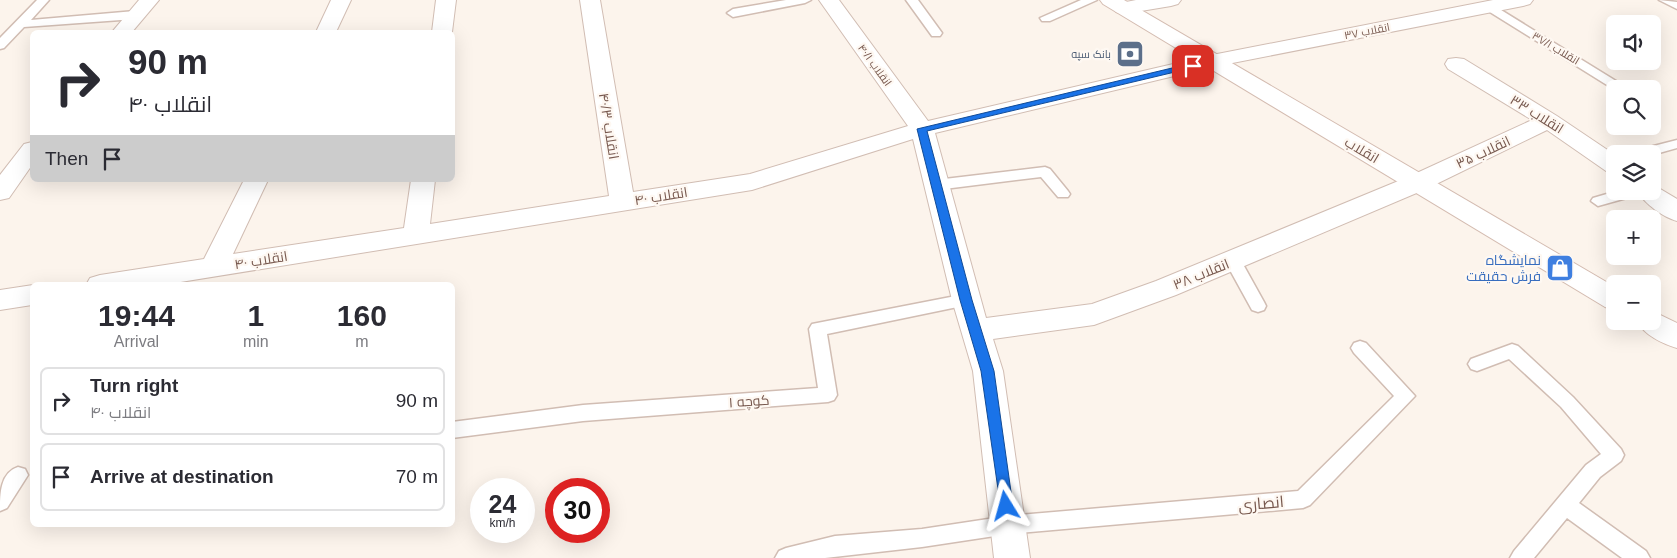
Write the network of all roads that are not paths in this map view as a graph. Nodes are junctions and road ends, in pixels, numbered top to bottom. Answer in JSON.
{"nodes":[{"id":1,"x":43,"y":0,"type":"edge"},
{"id":2,"x":149,"y":0,"type":"edge"},
{"id":3,"x":341,"y":0,"type":"edge"},
{"id":4,"x":446,"y":0,"type":"edge"},
{"id":5,"x":590,"y":0,"type":"edge"},
{"id":6,"x":805,"y":0,"type":"edge"},
{"id":7,"x":829,"y":0,"type":"edge"},
{"id":8,"x":912,"y":0,"type":"edge"},
{"id":9,"x":1091,"y":0,"type":"edge"},
{"id":10,"x":1171,"y":0,"type":"edge"},
{"id":11,"x":1523,"y":0,"type":"edge"},
{"id":12,"x":1665,"y":0,"type":"edge"},
{"id":13,"x":1117,"y":4,"type":"edge"},
{"id":14,"x":1677,"y":6,"type":"edge"},
{"id":15,"x":1489,"y":7,"type":"junction"},
{"id":16,"x":733,"y":13,"type":"dead end"},
{"id":17,"x":135,"y":15,"type":"junction"},
{"id":18,"x":1046,"y":18,"type":"dead end"},
{"id":19,"x":20,"y":24,"type":"junction"},
{"id":20,"x":124,"y":30,"type":"edge"},
{"id":21,"x":327,"y":30,"type":"edge"},
{"id":22,"x":442,"y":30,"type":"edge"},
{"id":23,"x":936,"y":33,"type":"dead end"},
{"id":24,"x":5,"y":35,"type":"edge"},
{"id":25,"x":0,"y":45,"type":"edge"},
{"id":26,"x":1212,"y":61,"type":"junction"},
{"id":27,"x":1456,"y":64,"type":"dead end"},
{"id":28,"x":1608,"y":80,"type":"edge"},
{"id":29,"x":1549,"y":120,"type":"junction"},
{"id":30,"x":922,"y":129,"type":"junction"},
{"id":31,"x":1677,"y":144,"type":"edge"},
{"id":32,"x":1661,"y":148,"type":"edge"},
{"id":33,"x":30,"y":152,"type":"edge"},
{"id":34,"x":1606,"y":158,"type":"edge"},
{"id":35,"x":255,"y":182,"type":"edge"},
{"id":36,"x":423,"y":182,"type":"edge"},
{"id":37,"x":1417,"y":183,"type":"junction"},
{"id":38,"x":936,"y":185,"type":"junction"},
{"id":39,"x":0,"y":192,"type":"edge"},
{"id":40,"x":1063,"y":194,"type":"dead end"},
{"id":41,"x":1606,"y":199,"type":"edge"},
{"id":42,"x":1660,"y":200,"type":"edge"},
{"id":43,"x":1598,"y":201,"type":"dead end"},
{"id":44,"x":622,"y":202,"type":"junction"},
{"id":45,"x":1677,"y":212,"type":"edge"},
{"id":46,"x":416,"y":235,"type":"junction"},
{"id":47,"x":1233,"y":261,"type":"junction"},
{"id":48,"x":214,"y":267,"type":"junction"},
{"id":49,"x":119,"y":282,"type":"edge"},
{"id":50,"x":30,"y":295,"type":"edge"},
{"id":51,"x":1606,"y":295,"type":"edge"},
{"id":52,"x":0,"y":300,"type":"edge"},
{"id":53,"x":966,"y":300,"type":"junction"},
{"id":54,"x":1258,"y":306,"type":"dead end"},
{"id":55,"x":1661,"y":327,"type":"edge"},
{"id":56,"x":975,"y":331,"type":"junction"},
{"id":57,"x":1677,"y":337,"type":"edge"},
{"id":58,"x":1360,"y":348,"type":"dead end"},
{"id":59,"x":1477,"y":364,"type":"dead end"},
{"id":60,"x":455,"y":430,"type":"edge"},
{"id":61,"x":18,"y":475,"type":"dead end"},
{"id":62,"x":0,"y":502,"type":"edge"},
{"id":63,"x":1565,"y":504,"type":"junction"},
{"id":64,"x":1008,"y":525,"type":"junction"},
{"id":65,"x":786,"y":558,"type":"edge"},
{"id":66,"x":1012,"y":558,"type":"edge"},
{"id":67,"x":1521,"y":558,"type":"edge"},
{"id":68,"x":1639,"y":558,"type":"edge"}],
"edges":[{"from":1,"to":19,"type":"lane"},
{"from":2,"to":17,"type":"street"},
{"from":3,"to":21,"type":"street"},
{"from":4,"to":22,"type":"street"},
{"from":5,"to":44,"type":"street","name":"انقلاب ۴۰/۳"},
{"from":6,"to":16,"type":"lane"},
{"from":7,"to":30,"type":"street","name":"انقلاب ۴۰/۱"},
{"from":8,"to":23,"type":"lane"},
{"from":9,"to":18,"type":"lane"},
{"from":10,"to":13,"type":"street"},
{"from":11,"to":15,"type":"street","name":"انقلاب ۳۷"},
{"from":12,"to":14,"type":"lane"},
{"from":13,"to":26,"type":"street","name":"انقلاب"},
{"from":15,"to":26,"type":"street","name":"انقلاب ۳۷"},
{"from":15,"to":28,"type":"lane","name":"انقلاب ۳۷/۱"},
{"from":17,"to":19,"type":"lane"},
{"from":17,"to":20,"type":"street"},
{"from":19,"to":24,"type":"lane"},
{"from":24,"to":25,"type":"lane"},
{"from":26,"to":30,"type":"street","name":"انقلاب ۴۰"},
{"from":26,"to":37,"type":"street","name":"انقلاب"},
{"from":27,"to":29,"type":"street","name":"انقلاب ۳۳"},
{"from":29,"to":34,"type":"street","name":"انقلاب ۳۳"},
{"from":29,"to":37,"type":"street","name":"انقلاب ۳۵"},
{"from":30,"to":38,"type":"street"},
{"from":30,"to":44,"type":"street","name":"انقلاب ۴۰"},
{"from":31,"to":32,"type":"lane"},
{"from":33,"to":39,"type":"street"},
{"from":35,"to":48,"type":"street"},
{"from":36,"to":46,"type":"street"},
{"from":37,"to":47,"type":"street","name":"انقلاب ۳۸"},
{"from":37,"to":51,"type":"street","name":"انقلاب"},
{"from":38,"to":40,"type":"lane"},
{"from":38,"to":53,"type":"street"},
{"from":41,"to":43,"type":"lane"},
{"from":42,"to":45,"type":"street"},
{"from":44,"to":46,"type":"street","name":"انقلاب ۴۰"},
{"from":46,"to":48,"type":"street","name":"انقلاب ۴۰"},
{"from":47,"to":54,"type":"lane"},
{"from":47,"to":56,"type":"street","name":"انقلاب ۳۸"},
{"from":48,"to":49,"type":"street","name":"انقلاب ۴۰"},
{"from":50,"to":52,"type":"street"},
{"from":53,"to":56,"type":"street"},
{"from":53,"to":60,"type":"lane","name":"کوچه ۱"},
{"from":55,"to":57,"type":"street"},
{"from":56,"to":64,"type":"street"},
{"from":58,"to":64,"type":"lane","name":"انصاری"},
{"from":59,"to":63,"type":"lane"},
{"from":61,"to":62,"type":"lane"},
{"from":63,"to":67,"type":"lane"},
{"from":63,"to":68,"type":"lane"},
{"from":64,"to":65,"type":"lane"},
{"from":64,"to":66,"type":"street"}]}
